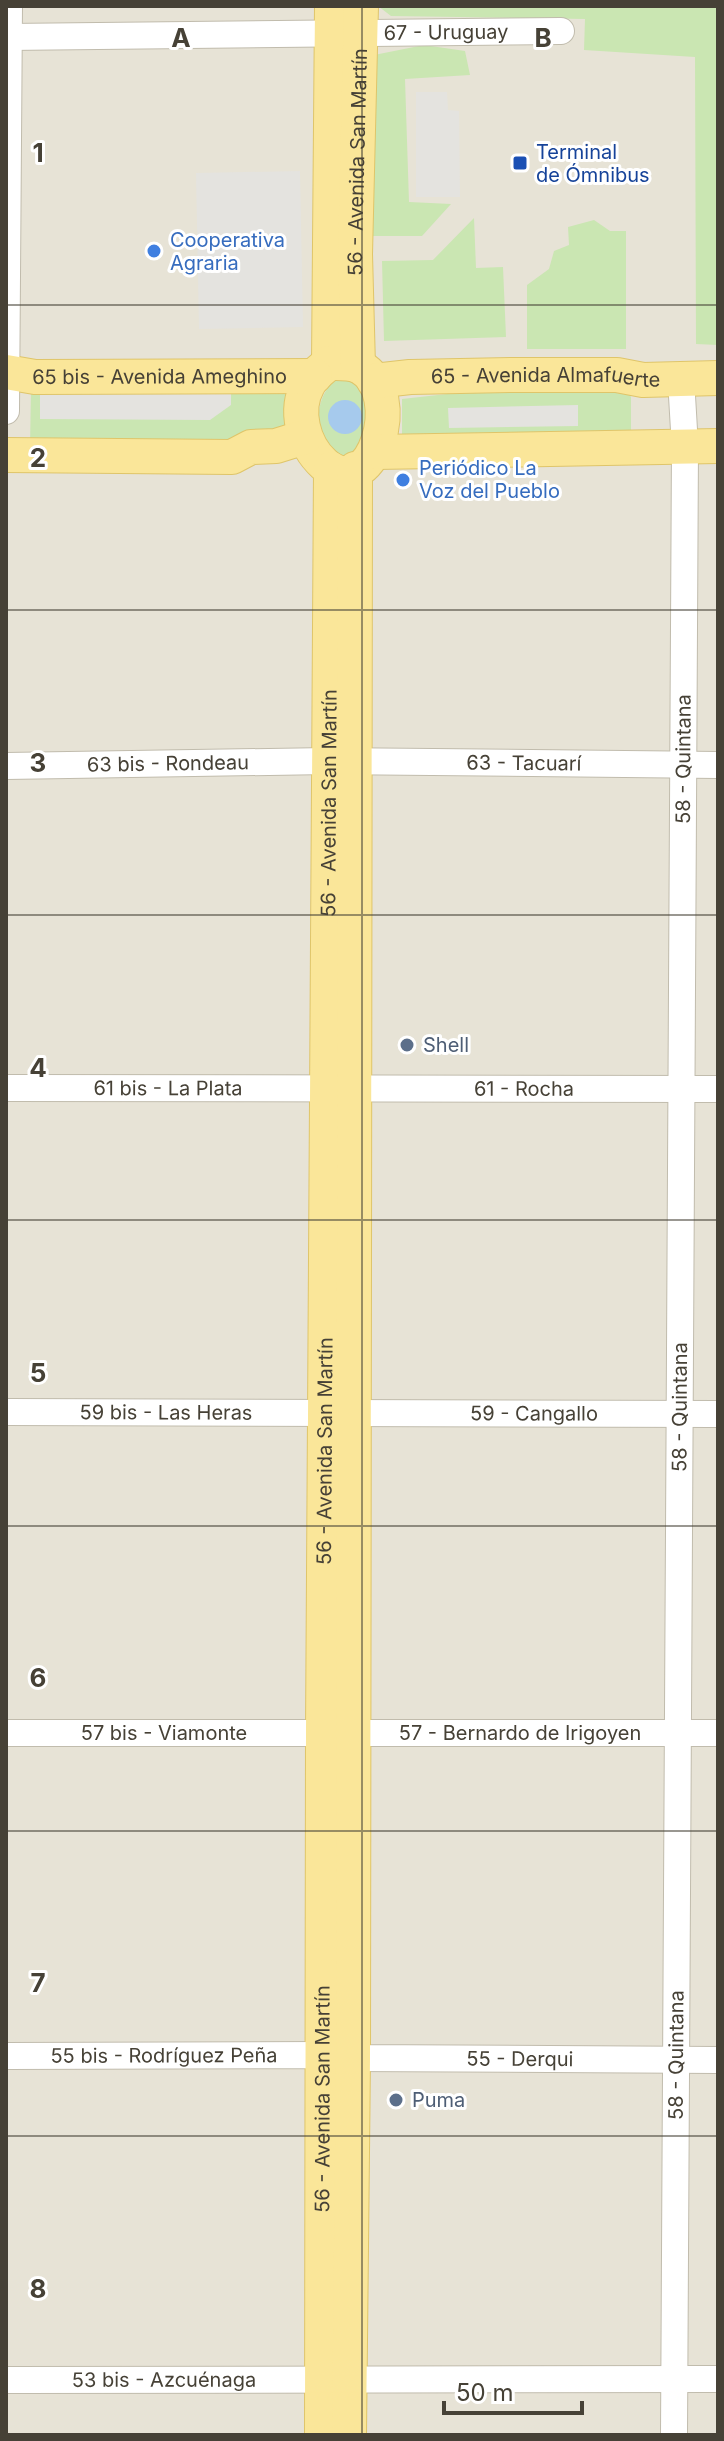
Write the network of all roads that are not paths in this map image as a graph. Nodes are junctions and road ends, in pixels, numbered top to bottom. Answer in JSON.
{"nodes":[{"id":1,"x":9,"y":6,"type":"edge"},
{"id":2,"x":346,"y":20,"type":"edge"},
{"id":3,"x":561,"y":31,"type":"dead end"},
{"id":4,"x":8,"y":37,"type":"junction"},
{"id":5,"x":7,"y":83,"type":"edge"},
{"id":6,"x":344,"y":371,"type":"junction"},
{"id":7,"x":7,"y":372,"type":"edge"},
{"id":8,"x":718,"y":378,"type":"edge"},
{"id":9,"x":681,"y":379,"type":"junction"},
{"id":10,"x":6,"y":411,"type":"edge"},
{"id":11,"x":305,"y":437,"type":"junction"},
{"id":12,"x":701,"y":447,"type":"edge"},
{"id":13,"x":6,"y":455,"type":"edge"},
{"id":14,"x":354,"y":463,"type":"junction"},
{"id":15,"x":342,"y":762,"type":"junction"},
{"id":16,"x":682,"y":765,"type":"junction"},
{"id":17,"x":718,"y":765,"type":"edge"},
{"id":18,"x":6,"y":766,"type":"edge"},
{"id":19,"x":6,"y":1088,"type":"edge"},
{"id":20,"x":682,"y":1089,"type":"junction"},
{"id":21,"x":718,"y":1089,"type":"edge"},
{"id":22,"x":341,"y":1090,"type":"junction"},
{"id":23,"x":339,"y":1411,"type":"junction"},
{"id":24,"x":6,"y":1412,"type":"edge"},
{"id":25,"x":718,"y":1414,"type":"edge"},
{"id":26,"x":679,"y":1415,"type":"junction"},
{"id":27,"x":337,"y":1732,"type":"junction"},
{"id":28,"x":6,"y":1733,"type":"edge"},
{"id":29,"x":678,"y":1733,"type":"junction"},
{"id":30,"x":718,"y":1733,"type":"edge"},
{"id":31,"x":6,"y":2056,"type":"edge"},
{"id":32,"x":338,"y":2056,"type":"junction"},
{"id":33,"x":675,"y":2059,"type":"junction"},
{"id":34,"x":718,"y":2060,"type":"edge"},
{"id":35,"x":336,"y":2378,"type":"junction"},
{"id":36,"x":674,"y":2378,"type":"junction"},
{"id":37,"x":718,"y":2379,"type":"edge"},
{"id":38,"x":6,"y":2380,"type":"edge"},
{"id":39,"x":322,"y":2435,"type":"edge"},
{"id":40,"x":349,"y":2435,"type":"edge"},
{"id":41,"x":674,"y":2435,"type":"edge"}],
"edges":[{"from":1,"to":4,"type":"street"},
{"from":2,"to":3,"type":"street","name":"67 - Uruguay"},
{"from":2,"to":4,"type":"street","name":"67 - Uruguay"},
{"from":2,"to":6,"type":"main road","name":"56 - Avenida San Martín"},
{"from":4,"to":5,"type":"street"},
{"from":5,"to":7,"type":"street"},
{"from":6,"to":7,"type":"main road","name":"65 bis - Avenida Ameghino"},
{"from":6,"to":9,"type":"main road","name":"65 - Avenida Almafuerte"},
{"from":6,"to":11,"type":"main road"},
{"from":6,"to":14,"type":"main road"},
{"from":7,"to":10,"type":"street"},
{"from":8,"to":9,"type":"main road","name":"65 - Avenida Almafuerte"},
{"from":9,"to":12,"type":"street","name":"58 - Quintana"},
{"from":11,"to":13,"type":"main road"},
{"from":11,"to":14,"type":"main road"},
{"from":12,"to":14,"type":"main road"},
{"from":12,"to":16,"type":"street","name":"58 - Quintana"},
{"from":14,"to":15,"type":"main road","name":"56 - Avenida San Martín"},
{"from":15,"to":16,"type":"street","name":"63 - Tacuarí"},
{"from":15,"to":18,"type":"street","name":"63 bis - Rondeau"},
{"from":15,"to":22,"type":"main road","name":"56 - Avenida San Martín"},
{"from":16,"to":17,"type":"street","name":"63 - Tacuarí"},
{"from":16,"to":20,"type":"street","name":"58 - Quintana"},
{"from":19,"to":22,"type":"street","name":"61 bis - La Plata"},
{"from":20,"to":21,"type":"street","name":"61 - Rocha"},
{"from":20,"to":22,"type":"street","name":"61 - Rocha"},
{"from":20,"to":26,"type":"street","name":"58 - Quintana"},
{"from":22,"to":23,"type":"main road","name":"56 - Avenida San Martín"},
{"from":23,"to":24,"type":"street","name":"59 bis - Las Heras"},
{"from":23,"to":26,"type":"street","name":"59 - Cangallo"},
{"from":23,"to":27,"type":"main road","name":"56 - Avenida San Martín"},
{"from":25,"to":26,"type":"street","name":"59 - Cangallo"},
{"from":26,"to":29,"type":"street","name":"58 - Quintana"},
{"from":27,"to":28,"type":"street","name":"57 bis - Viamonte"},
{"from":27,"to":29,"type":"street","name":"57 - Bernardo de Irigoyen"},
{"from":27,"to":32,"type":"main road","name":"56 - Avenida San Martín"},
{"from":29,"to":30,"type":"street","name":"57 - Bernardo de Irigoyen"},
{"from":29,"to":33,"type":"street","name":"58 - Quintana"},
{"from":31,"to":32,"type":"street","name":"55 bis - Rodríguez Peña"},
{"from":32,"to":33,"type":"street","name":"55 - Derqui"},
{"from":32,"to":35,"type":"main road","name":"56 - Avenida San Martín"},
{"from":33,"to":34,"type":"street","name":"55 - Derqui"},
{"from":33,"to":36,"type":"street","name":"58 - Quintana"},
{"from":35,"to":36,"type":"street","name":"53 bis - Azcuénaga"},
{"from":35,"to":38,"type":"street","name":"53 bis - Azcuénaga"},
{"from":35,"to":39,"type":"main road","name":"56 - Avenida San Martín"},
{"from":35,"to":40,"type":"main road","name":"56 - Avenida San Martín"},
{"from":36,"to":37,"type":"street","name":"53 bis - Azcuénaga"},
{"from":36,"to":41,"type":"street","name":"58 - Quintana"}]}
